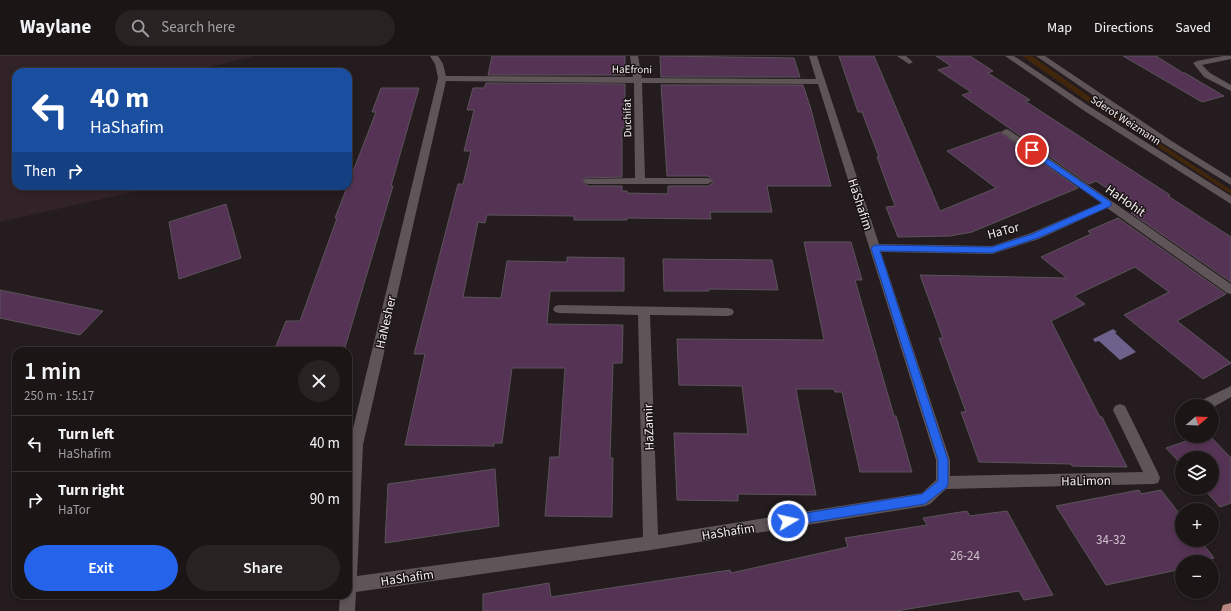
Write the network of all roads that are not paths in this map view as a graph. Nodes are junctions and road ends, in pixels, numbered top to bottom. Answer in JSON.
{"nodes":[{"id":1,"x":434,"y":56,"type":"edge"},
{"id":2,"x":634,"y":56,"type":"edge"},
{"id":3,"x":813,"y":56,"type":"edge"},
{"id":4,"x":901,"y":56,"type":"edge"},
{"id":5,"x":1009,"y":56,"type":"edge"},
{"id":6,"x":1040,"y":56,"type":"edge"},
{"id":7,"x":1231,"y":57,"type":"edge"},
{"id":8,"x":910,"y":62,"type":"dead end"},
{"id":9,"x":442,"y":78,"type":"junction"},
{"id":10,"x":638,"y":80,"type":"junction"},
{"id":11,"x":822,"y":82,"type":"junction"},
{"id":12,"x":1231,"y":88,"type":"edge"},
{"id":13,"x":1006,"y":132,"type":"dead end"},
{"id":14,"x":640,"y":180,"type":"junction"},
{"id":15,"x":588,"y":181,"type":"dead end"},
{"id":16,"x":708,"y":181,"type":"dead end"},
{"id":17,"x":1231,"y":182,"type":"edge"},
{"id":18,"x":1231,"y":201,"type":"edge"},
{"id":19,"x":1108,"y":204,"type":"junction"},
{"id":20,"x":875,"y":248,"type":"junction"},
{"id":21,"x":1231,"y":290,"type":"edge"},
{"id":22,"x":559,"y":309,"type":"dead end"},
{"id":23,"x":644,"y":311,"type":"junction"},
{"id":24,"x":728,"y":312,"type":"dead end"},
{"id":25,"x":1231,"y":391,"type":"edge"},
{"id":26,"x":1216,"y":399,"type":"edge"},
{"id":27,"x":1120,"y":410,"type":"dead end"},
{"id":28,"x":943,"y":483,"type":"junction"},
{"id":29,"x":352,"y":518,"type":"edge"},
{"id":30,"x":652,"y":543,"type":"junction"},
{"id":31,"x":352,"y":590,"type":"edge"},
{"id":32,"x":348,"y":599,"type":"edge"},
{"id":33,"x":347,"y":611,"type":"edge"}],
"edges":[{"from":1,"to":9,"type":"street"},
{"from":2,"to":10,"type":"street","name":"Duchifat"},
{"from":3,"to":11,"type":"street","name":"HaShafim"},
{"from":4,"to":8,"type":"street"},
{"from":5,"to":18,"type":"street","name":"Sderot Weizmann"},
{"from":6,"to":17,"type":"street","name":"Sderot Weizmann"},
{"from":7,"to":12,"type":"street"},
{"from":9,"to":10,"type":"street","name":"HaEfroni"},
{"from":9,"to":29,"type":"street","name":"HaNesher"},
{"from":10,"to":11,"type":"street","name":"HaEfroni"},
{"from":10,"to":14,"type":"street","name":"Duchifat"},
{"from":11,"to":20,"type":"street","name":"HaShafim"},
{"from":13,"to":19,"type":"street","name":"HaHohit"},
{"from":14,"to":15,"type":"street"},
{"from":14,"to":16,"type":"street"},
{"from":19,"to":20,"type":"street","name":"HaTor"},
{"from":19,"to":21,"type":"street","name":"HaHohit"},
{"from":20,"to":28,"type":"street","name":"HaShafim"},
{"from":22,"to":23,"type":"street"},
{"from":23,"to":24,"type":"street"},
{"from":23,"to":30,"type":"street","name":"HaZamir"},
{"from":25,"to":26,"type":"street"},
{"from":27,"to":28,"type":"street","name":"HaLimon"},
{"from":28,"to":30,"type":"street","name":"HaShafim"},
{"from":30,"to":31,"type":"street","name":"HaShafim"},
{"from":32,"to":33,"type":"street","name":"HaNesher"}]}
